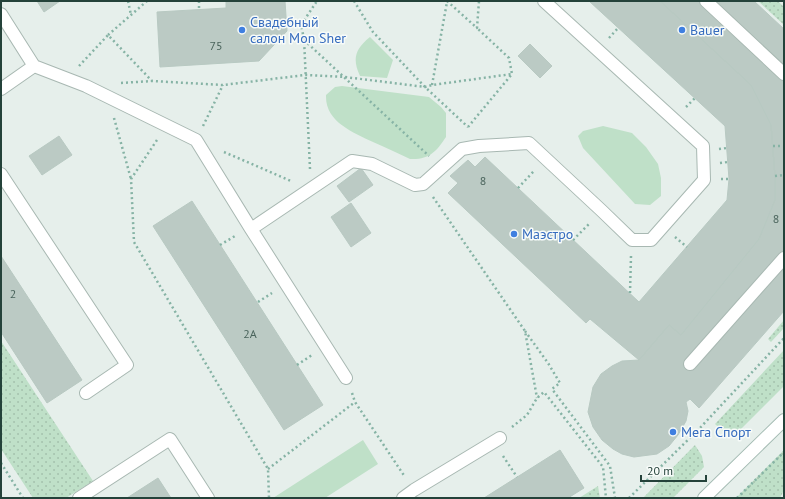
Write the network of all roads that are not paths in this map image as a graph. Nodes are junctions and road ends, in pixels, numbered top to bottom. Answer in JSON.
{"nodes":[{"id":1,"x":544,"y":1,"type":"edge"},
{"id":2,"x":706,"y":1,"type":"edge"},
{"id":3,"x":1,"y":14,"type":"edge"},
{"id":4,"x":34,"y":66,"type":"junction"},
{"id":5,"x":784,"y":74,"type":"edge"},
{"id":6,"x":1,"y":89,"type":"edge"},
{"id":7,"x":1,"y":174,"type":"edge"},
{"id":8,"x":251,"y":229,"type":"junction"},
{"id":9,"x":784,"y":258,"type":"edge"},
{"id":10,"x":690,"y":364,"type":"dead end"},
{"id":11,"x":346,"y":378,"type":"dead end"},
{"id":12,"x":86,"y":393,"type":"dead end"},
{"id":13,"x":784,"y":420,"type":"edge"},
{"id":14,"x":497,"y":439,"type":"road end"},
{"id":15,"x":79,"y":498,"type":"edge"},
{"id":16,"x":208,"y":498,"type":"edge"},
{"id":17,"x":403,"y":498,"type":"edge"},
{"id":18,"x":704,"y":498,"type":"edge"}],
"edges":[{"from":1,"to":8,"type":"main road"},
{"from":2,"to":5,"type":"main road"},
{"from":3,"to":4,"type":"main road"},
{"from":4,"to":6,"type":"main road"},
{"from":4,"to":8,"type":"main road"},
{"from":7,"to":12,"type":"main road"},
{"from":8,"to":11,"type":"main road"},
{"from":9,"to":10,"type":"main road"},
{"from":13,"to":18,"type":"main road"},
{"from":14,"to":17,"type":"main road"},
{"from":15,"to":16,"type":"main road"}]}
